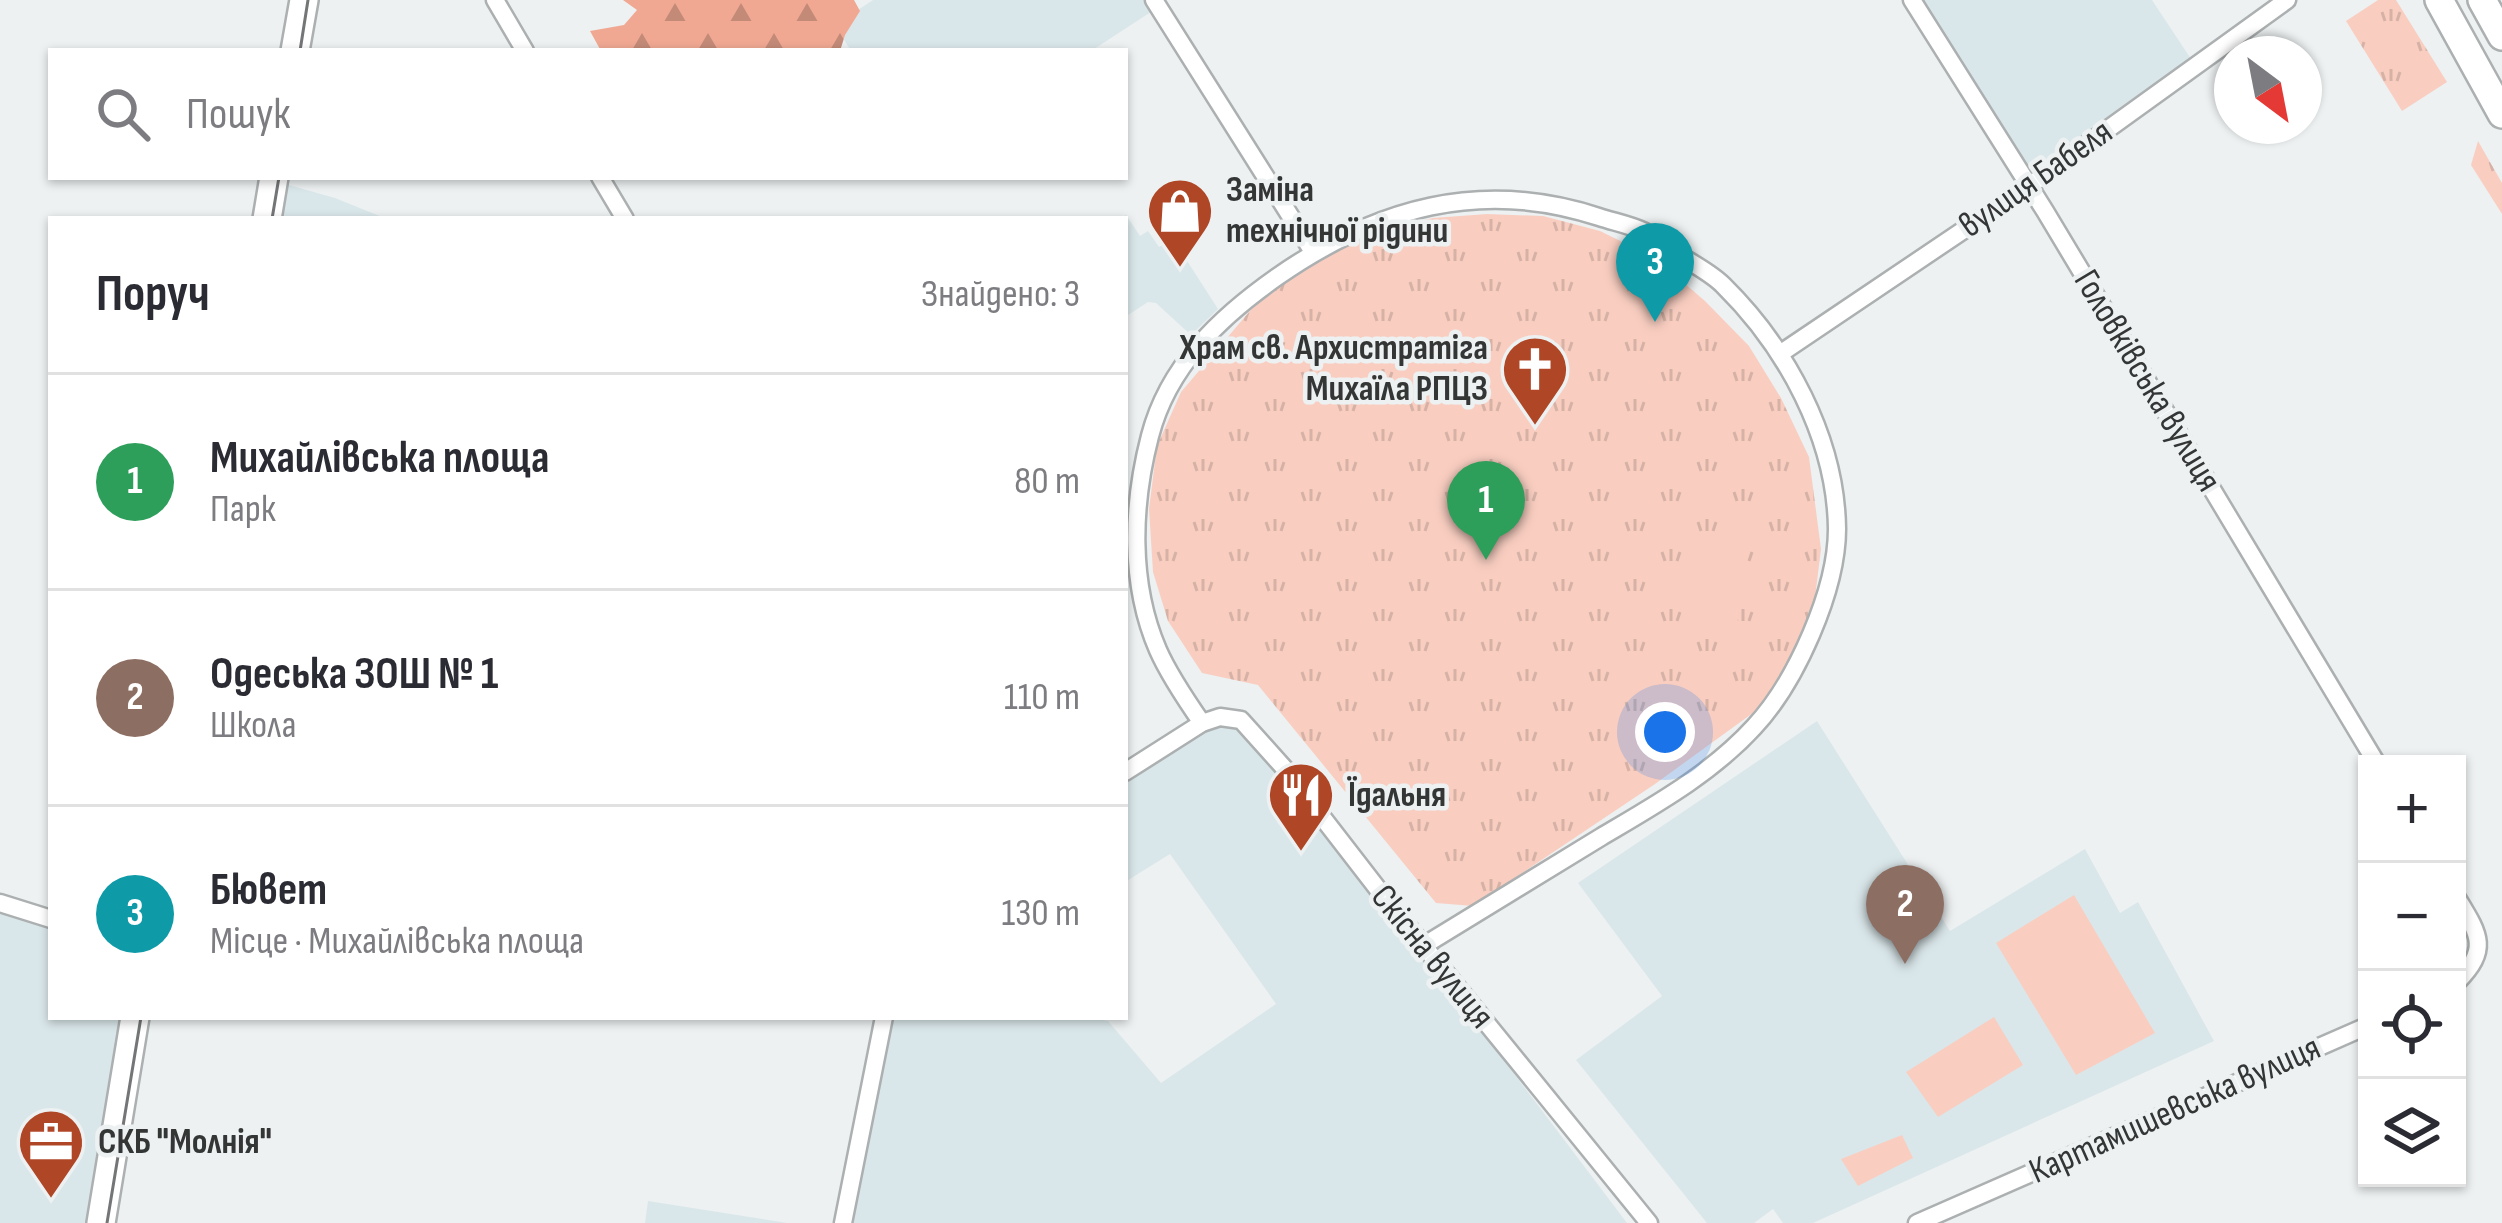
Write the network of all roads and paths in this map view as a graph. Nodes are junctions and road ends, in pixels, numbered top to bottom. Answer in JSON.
{"nodes":[{"id":1,"x":304,"y":0,"type":"edge"},
{"id":2,"x":495,"y":0,"type":"edge"},
{"id":3,"x":1154,"y":0,"type":"edge"},
{"id":4,"x":1912,"y":0,"type":"edge"},
{"id":5,"x":2287,"y":0,"type":"edge"},
{"id":6,"x":2439,"y":0,"type":"edge"},
{"id":7,"x":2482,"y":0,"type":"edge"},
{"id":8,"x":2502,"y":36,"type":"edge"},
{"id":9,"x":296,"y":48,"type":"edge"},
{"id":10,"x":523,"y":48,"type":"edge"},
{"id":11,"x":2502,"y":114,"type":"edge"},
{"id":12,"x":274,"y":180,"type":"edge"},
{"id":13,"x":602,"y":180,"type":"edge"},
{"id":14,"x":2029,"y":186,"type":"junction"},
{"id":15,"x":268,"y":216,"type":"edge"},
{"id":16,"x":623,"y":216,"type":"edge"},
{"id":17,"x":1313,"y":252,"type":"junction"},
{"id":18,"x":1780,"y":353,"type":"junction"},
{"id":19,"x":1202,"y":723,"type":"junction"},
{"id":20,"x":2372,"y":755,"type":"edge"},
{"id":21,"x":1128,"y":770,"type":"edge"},
{"id":22,"x":0,"y":903,"type":"edge"},
{"id":23,"x":2466,"y":915,"type":"edge"},
{"id":24,"x":48,"y":918,"type":"edge"},
{"id":25,"x":1423,"y":946,"type":"junction"},
{"id":26,"x":2466,"y":973,"type":"edge"},
{"id":27,"x":135,"y":1020,"type":"edge"},
{"id":28,"x":883,"y":1020,"type":"edge"},
{"id":29,"x":2358,"y":1030,"type":"edge"},
{"id":30,"x":101,"y":1223,"type":"edge"},
{"id":31,"x":843,"y":1223,"type":"edge"},
{"id":32,"x":1649,"y":1223,"type":"edge"},
{"id":33,"x":1916,"y":1223,"type":"edge"}],
"edges":[{"from":1,"to":9,"type":"main road"},
{"from":2,"to":10,"type":"street"},
{"from":3,"to":17,"type":"street"},
{"from":4,"to":14,"type":"street","name":"Головківська вулиця"},
{"from":5,"to":14,"type":"street","name":"вулиця Бабеля"},
{"from":6,"to":11,"type":"main road"},
{"from":7,"to":8,"type":"main road"},
{"from":12,"to":15,"type":"main road"},
{"from":13,"to":16,"type":"street"},
{"from":14,"to":18,"type":"street","name":"вулиця Бабеля"},
{"from":14,"to":20,"type":"street","name":"Головківська вулиця"},
{"from":17,"to":18,"type":"street"},
{"from":17,"to":19,"type":"street"},
{"from":18,"to":25,"type":"street"},
{"from":19,"to":21,"type":"street"},
{"from":19,"to":25,"type":"street","name":"Cкісна вулиця"},
{"from":22,"to":24,"type":"street"},
{"from":23,"to":26,"type":"street"},
{"from":25,"to":32,"type":"street","name":"Cкісна вулиця"},
{"from":27,"to":30,"type":"main road"},
{"from":28,"to":31,"type":"street"},
{"from":29,"to":33,"type":"street","name":"Картамишевська вулиця"}]}
